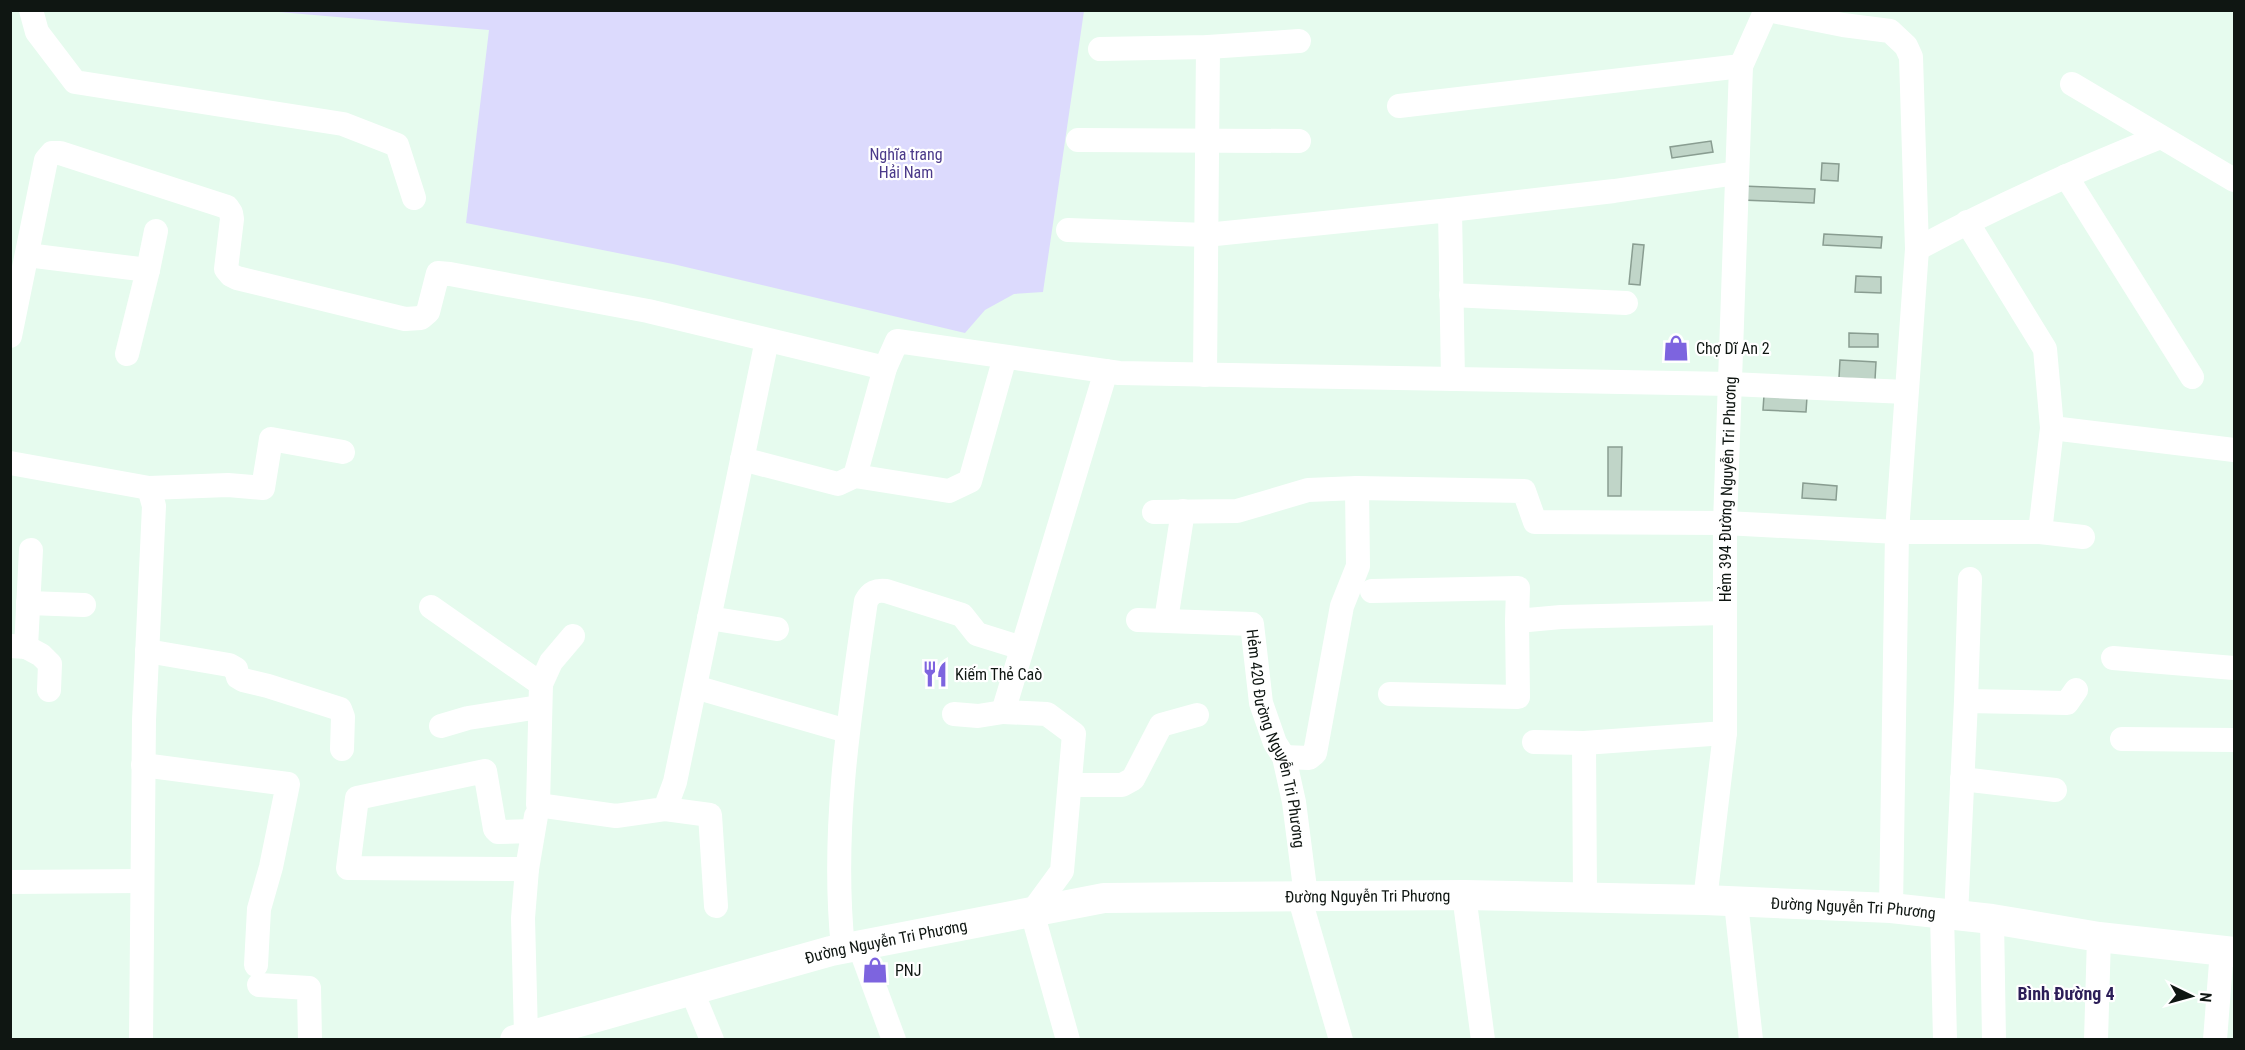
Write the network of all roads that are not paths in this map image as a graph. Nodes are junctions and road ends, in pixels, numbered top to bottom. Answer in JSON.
{"nodes":[{"id":1,"x":31,"y":10,"type":"edge"},
{"id":2,"x":1767,"y":10,"type":"edge"},
{"id":3,"x":1299,"y":41,"type":"dead end"},
{"id":4,"x":1208,"y":47,"type":"junction"},
{"id":5,"x":1100,"y":49,"type":"dead end"},
{"id":6,"x":1741,"y":66,"type":"junction"},
{"id":7,"x":2072,"y":84,"type":"dead end"},
{"id":8,"x":1400,"y":106,"type":"dead end"},
{"id":9,"x":2160,"y":137,"type":"junction"},
{"id":10,"x":1078,"y":140,"type":"dead end"},
{"id":11,"x":1207,"y":141,"type":"junction"},
{"id":12,"x":1299,"y":141,"type":"dead end"},
{"id":13,"x":1737,"y":173,"type":"junction"},
{"id":14,"x":2226,"y":175,"type":"edge"},
{"id":15,"x":2066,"y":176,"type":"junction"},
{"id":16,"x":414,"y":198,"type":"dead end"},
{"id":17,"x":2235,"y":198,"type":"edge"},
{"id":18,"x":1450,"y":210,"type":"junction"},
{"id":19,"x":1967,"y":222,"type":"junction"},
{"id":20,"x":1068,"y":230,"type":"dead end"},
{"id":21,"x":156,"y":231,"type":"dead end"},
{"id":22,"x":1206,"y":235,"type":"junction"},
{"id":23,"x":1917,"y":249,"type":"junction"},
{"id":24,"x":27,"y":255,"type":"junction"},
{"id":25,"x":148,"y":270,"type":"junction"},
{"id":26,"x":1451,"y":295,"type":"junction"},
{"id":27,"x":1626,"y":303,"type":"dead end"},
{"id":28,"x":10,"y":336,"type":"edge"},
{"id":29,"x":767,"y":340,"type":"junction"},
{"id":30,"x":127,"y":354,"type":"dead end"},
{"id":31,"x":1005,"y":357,"type":"junction"},
{"id":32,"x":885,"y":368,"type":"junction"},
{"id":33,"x":1106,"y":372,"type":"junction"},
{"id":34,"x":1205,"y":375,"type":"junction"},
{"id":35,"x":2192,"y":377,"type":"dead end"},
{"id":36,"x":1453,"y":379,"type":"junction"},
{"id":37,"x":1731,"y":384,"type":"junction"},
{"id":38,"x":1906,"y":392,"type":"junction"},
{"id":39,"x":2052,"y":428,"type":"junction"},
{"id":40,"x":2235,"y":450,"type":"edge"},
{"id":41,"x":344,"y":452,"type":"dead end"},
{"id":42,"x":742,"y":459,"type":"junction"},
{"id":43,"x":10,"y":463,"type":"edge"},
{"id":44,"x":855,"y":476,"type":"junction"},
{"id":45,"x":149,"y":488,"type":"junction"},
{"id":46,"x":1358,"y":488,"type":"junction"},
{"id":47,"x":1183,"y":511,"type":"junction"},
{"id":48,"x":1154,"y":512,"type":"dead end"},
{"id":49,"x":1725,"y":523,"type":"junction"},
{"id":50,"x":1897,"y":532,"type":"junction"},
{"id":51,"x":2040,"y":532,"type":"junction"},
{"id":52,"x":2083,"y":537,"type":"dead end"},
{"id":53,"x":31,"y":550,"type":"dead end"},
{"id":54,"x":1970,"y":579,"type":"dead end"},
{"id":55,"x":1372,"y":591,"type":"dead end"},
{"id":56,"x":28,"y":603,"type":"junction"},
{"id":57,"x":84,"y":605,"type":"dead end"},
{"id":58,"x":431,"y":607,"type":"dead end"},
{"id":59,"x":1725,"y":613,"type":"junction"},
{"id":60,"x":709,"y":618,"type":"junction"},
{"id":61,"x":1166,"y":620,"type":"junction"},
{"id":62,"x":1138,"y":621,"type":"dead end"},
{"id":63,"x":1516,"y":621,"type":"junction"},
{"id":64,"x":777,"y":629,"type":"dead end"},
{"id":65,"x":573,"y":636,"type":"dead end"},
{"id":66,"x":18,"y":646,"type":"edge"},
{"id":67,"x":1022,"y":648,"type":"junction"},
{"id":68,"x":147,"y":651,"type":"junction"},
{"id":69,"x":2113,"y":658,"type":"dead end"},
{"id":70,"x":2235,"y":668,"type":"edge"},
{"id":71,"x":695,"y":687,"type":"junction"},
{"id":72,"x":49,"y":690,"type":"dead end"},
{"id":73,"x":2076,"y":690,"type":"dead end"},
{"id":74,"x":1390,"y":694,"type":"dead end"},
{"id":75,"x":539,"y":696,"type":"junction"},
{"id":76,"x":1966,"y":701,"type":"junction"},
{"id":77,"x":1003,"y":712,"type":"junction"},
{"id":78,"x":954,"y":714,"type":"dead end"},
{"id":79,"x":1197,"y":715,"type":"dead end"},
{"id":80,"x":441,"y":726,"type":"dead end"},
{"id":81,"x":847,"y":730,"type":"junction"},
{"id":82,"x":1725,"y":733,"type":"junction"},
{"id":83,"x":2122,"y":739,"type":"dead end"},
{"id":84,"x":2235,"y":740,"type":"edge"},
{"id":85,"x":1534,"y":742,"type":"dead end"},
{"id":86,"x":1584,"y":743,"type":"junction"},
{"id":87,"x":342,"y":749,"type":"dead end"},
{"id":88,"x":1284,"y":757,"type":"junction"},
{"id":89,"x":143,"y":765,"type":"junction"},
{"id":90,"x":1962,"y":779,"type":"junction"},
{"id":91,"x":1070,"y":786,"type":"junction"},
{"id":92,"x":2055,"y":790,"type":"dead end"},
{"id":93,"x":538,"y":805,"type":"junction"},
{"id":94,"x":665,"y":809,"type":"junction"},
{"id":95,"x":533,"y":831,"type":"junction"},
{"id":96,"x":526,"y":869,"type":"junction"},
{"id":97,"x":141,"y":880,"type":"junction"},
{"id":98,"x":10,"y":882,"type":"edge"},
{"id":99,"x":1464,"y":895,"type":"junction"},
{"id":100,"x":1303,"y":896,"type":"junction"},
{"id":101,"x":1585,"y":897,"type":"junction"},
{"id":102,"x":1705,"y":900,"type":"junction"},
{"id":103,"x":1736,"y":903,"type":"junction"},
{"id":104,"x":716,"y":906,"type":"dead end"},
{"id":105,"x":1891,"y":908,"type":"junction"},
{"id":106,"x":1032,"y":912,"type":"junction"},
{"id":107,"x":1949,"y":915,"type":"junction"},
{"id":108,"x":1992,"y":919,"type":"junction"},
{"id":109,"x":2099,"y":937,"type":"junction"},
{"id":110,"x":851,"y":947,"type":"junction"},
{"id":111,"x":2228,"y":951,"type":"edge"},
{"id":112,"x":691,"y":988,"type":"junction"},
{"id":113,"x":520,"y":1037,"type":"edge"},
{"id":114,"x":141,"y":1040,"type":"edge"},
{"id":115,"x":310,"y":1040,"type":"edge"},
{"id":116,"x":712,"y":1040,"type":"edge"},
{"id":117,"x":894,"y":1040,"type":"edge"},
{"id":118,"x":1068,"y":1040,"type":"edge"},
{"id":119,"x":1341,"y":1040,"type":"edge"},
{"id":120,"x":1483,"y":1040,"type":"edge"},
{"id":121,"x":1751,"y":1040,"type":"edge"},
{"id":122,"x":1945,"y":1040,"type":"edge"},
{"id":123,"x":1994,"y":1040,"type":"edge"},
{"id":124,"x":2096,"y":1040,"type":"edge"},
{"id":125,"x":2215,"y":1040,"type":"edge"}],
"edges":[{"from":1,"to":16,"type":"street"},
{"from":2,"to":6,"type":"street","name":"Hẻm 394 Đường Nguyễn Tri Phương"},
{"from":2,"to":23,"type":"street"},
{"from":3,"to":4,"type":"street"},
{"from":4,"to":5,"type":"street"},
{"from":4,"to":11,"type":"street"},
{"from":6,"to":8,"type":"street"},
{"from":6,"to":13,"type":"street","name":"Hẻm 394 Đường Nguyễn Tri Phương"},
{"from":7,"to":9,"type":"street"},
{"from":9,"to":14,"type":"street"},
{"from":9,"to":15,"type":"street"},
{"from":10,"to":11,"type":"street"},
{"from":11,"to":12,"type":"street"},
{"from":11,"to":22,"type":"street"},
{"from":13,"to":18,"type":"street"},
{"from":13,"to":37,"type":"street","name":"Hẻm 394 Đường Nguyễn Tri Phương"},
{"from":14,"to":17,"type":"street"},
{"from":15,"to":19,"type":"street"},
{"from":15,"to":35,"type":"street"},
{"from":18,"to":22,"type":"street"},
{"from":18,"to":26,"type":"street"},
{"from":19,"to":23,"type":"street"},
{"from":19,"to":39,"type":"street"},
{"from":20,"to":22,"type":"street"},
{"from":21,"to":25,"type":"street"},
{"from":22,"to":34,"type":"street"},
{"from":23,"to":38,"type":"street"},
{"from":24,"to":25,"type":"street"},
{"from":24,"to":28,"type":"street"},
{"from":24,"to":29,"type":"street"},
{"from":25,"to":30,"type":"street"},
{"from":26,"to":27,"type":"street"},
{"from":26,"to":36,"type":"street"},
{"from":29,"to":32,"type":"street"},
{"from":29,"to":42,"type":"street"},
{"from":31,"to":32,"type":"street"},
{"from":31,"to":33,"type":"street"},
{"from":31,"to":44,"type":"street"},
{"from":32,"to":44,"type":"street"},
{"from":33,"to":34,"type":"street"},
{"from":33,"to":67,"type":"street"},
{"from":34,"to":36,"type":"street"},
{"from":36,"to":37,"type":"street"},
{"from":37,"to":38,"type":"street"},
{"from":37,"to":49,"type":"street","name":"Hẻm 394 Đường Nguyễn Tri Phương"},
{"from":38,"to":50,"type":"street"},
{"from":39,"to":40,"type":"street"},
{"from":39,"to":51,"type":"street"},
{"from":41,"to":45,"type":"street"},
{"from":42,"to":44,"type":"street"},
{"from":42,"to":60,"type":"street"},
{"from":43,"to":45,"type":"street"},
{"from":45,"to":68,"type":"street"},
{"from":46,"to":47,"type":"street"},
{"from":46,"to":49,"type":"street"},
{"from":46,"to":88,"type":"street"},
{"from":47,"to":48,"type":"street"},
{"from":47,"to":61,"type":"street"},
{"from":49,"to":50,"type":"street"},
{"from":49,"to":59,"type":"street","name":"Hẻm 394 Đường Nguyễn Tri Phương"},
{"from":50,"to":51,"type":"street"},
{"from":50,"to":105,"type":"street"},
{"from":51,"to":52,"type":"street"},
{"from":53,"to":56,"type":"street"},
{"from":54,"to":76,"type":"street"},
{"from":55,"to":63,"type":"street"},
{"from":56,"to":57,"type":"street"},
{"from":56,"to":66,"type":"street"},
{"from":58,"to":75,"type":"street"},
{"from":59,"to":63,"type":"street"},
{"from":59,"to":82,"type":"street","name":"Hẻm 394 Đường Nguyễn Tri Phương"},
{"from":60,"to":64,"type":"street"},
{"from":60,"to":71,"type":"street"},
{"from":61,"to":62,"type":"street","name":"Hẻm 420 Đường Nguyễn Tri Phương"},
{"from":61,"to":88,"type":"street","name":"Hẻm 420 Đường Nguyễn Tri Phương"},
{"from":63,"to":74,"type":"street"},
{"from":65,"to":75,"type":"street"},
{"from":66,"to":72,"type":"street"},
{"from":67,"to":77,"type":"street"},
{"from":67,"to":81,"type":"street"},
{"from":68,"to":87,"type":"street"},
{"from":68,"to":89,"type":"street"},
{"from":69,"to":70,"type":"street"},
{"from":71,"to":81,"type":"street"},
{"from":71,"to":94,"type":"street"},
{"from":73,"to":76,"type":"street"},
{"from":75,"to":80,"type":"street"},
{"from":75,"to":93,"type":"street"},
{"from":76,"to":90,"type":"street"},
{"from":77,"to":78,"type":"street"},
{"from":77,"to":91,"type":"street"},
{"from":79,"to":91,"type":"street"},
{"from":81,"to":110,"type":"street"},
{"from":82,"to":86,"type":"street"},
{"from":82,"to":102,"type":"street","name":"Hẻm 394 Đường Nguyễn Tri Phương"},
{"from":83,"to":84,"type":"street"},
{"from":85,"to":86,"type":"street"},
{"from":86,"to":101,"type":"street"},
{"from":88,"to":100,"type":"street","name":"Hẻm 420 Đường Nguyễn Tri Phương"},
{"from":89,"to":97,"type":"street"},
{"from":89,"to":115,"type":"street"},
{"from":90,"to":92,"type":"street"},
{"from":90,"to":107,"type":"street"},
{"from":91,"to":106,"type":"street"},
{"from":93,"to":94,"type":"street"},
{"from":93,"to":95,"type":"street"},
{"from":94,"to":104,"type":"street"},
{"from":95,"to":96,"type":"street"},
{"from":95,"to":96,"type":"street"},
{"from":96,"to":113,"type":"street"},
{"from":97,"to":98,"type":"street"},
{"from":97,"to":114,"type":"street"},
{"from":99,"to":100,"type":"main road","name":"Đường Nguyễn Tri Phương"},
{"from":99,"to":101,"type":"main road","name":"Đường Nguyễn Tri Phương"},
{"from":99,"to":120,"type":"street"},
{"from":100,"to":106,"type":"main road","name":"Đường Nguyễn Tri Phương"},
{"from":100,"to":119,"type":"street","name":"Hẻm 420 Đường Nguyễn Tri Phương"},
{"from":101,"to":102,"type":"main road","name":"Đường Nguyễn Tri Phương"},
{"from":102,"to":103,"type":"main road","name":"Đường Nguyễn Tri Phương"},
{"from":103,"to":105,"type":"main road","name":"Đường Nguyễn Tri Phương"},
{"from":103,"to":121,"type":"street"},
{"from":105,"to":107,"type":"main road","name":"Đường Nguyễn Tri Phương"},
{"from":106,"to":110,"type":"main road","name":"Đường Nguyễn Tri Phương"},
{"from":106,"to":118,"type":"street"},
{"from":107,"to":108,"type":"main road","name":"Đường Nguyễn Tri Phương"},
{"from":107,"to":122,"type":"street"},
{"from":108,"to":109,"type":"main road","name":"Đường Nguyễn Tri Phương"},
{"from":108,"to":123,"type":"street"},
{"from":109,"to":111,"type":"main road","name":"Đường Nguyễn Tri Phương"},
{"from":109,"to":124,"type":"street"},
{"from":110,"to":112,"type":"main road","name":"Đường Nguyễn Tri Phương"},
{"from":110,"to":117,"type":"street"},
{"from":111,"to":125,"type":"street"},
{"from":112,"to":113,"type":"main road","name":"Đường Nguyễn Tri Phương"},
{"from":112,"to":116,"type":"street"}]}
